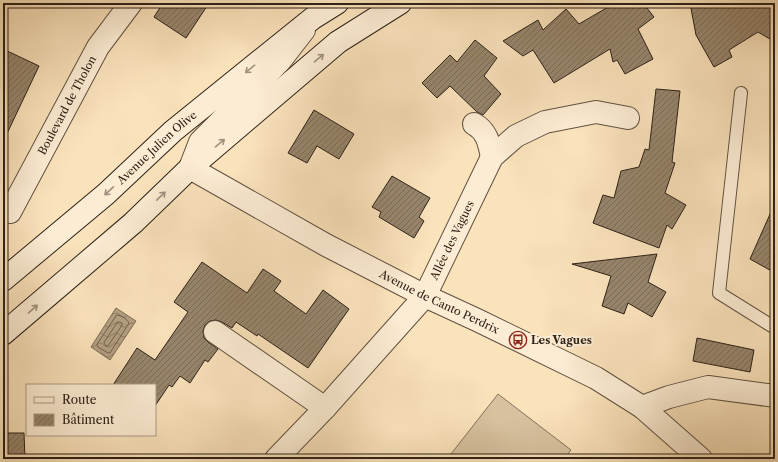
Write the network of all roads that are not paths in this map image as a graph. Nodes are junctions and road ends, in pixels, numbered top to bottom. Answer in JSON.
{"nodes":[{"id":1,"x":131,"y":3,"type":"edge"},
{"id":2,"x":336,"y":3,"type":"edge"},
{"id":3,"x":400,"y":3,"type":"edge"},
{"id":4,"x":313,"y":18,"type":"junction"},
{"id":5,"x":741,"y":93,"type":"dead end"},
{"id":6,"x":628,"y":118,"type":"dead end"},
{"id":7,"x":474,"y":124,"type":"dead end"},
{"id":8,"x":492,"y":157,"type":"junction"},
{"id":9,"x":190,"y":168,"type":"junction"},
{"id":10,"x":10,"y":212,"type":"dead end"},
{"id":11,"x":3,"y":280,"type":"edge"},
{"id":12,"x":425,"y":296,"type":"junction"},
{"id":13,"x":775,"y":328,"type":"edge"},
{"id":14,"x":215,"y":332,"type":"dead end"},
{"id":15,"x":3,"y":334,"type":"edge"},
{"id":16,"x":775,"y":396,"type":"edge"},
{"id":17,"x":642,"y":407,"type":"junction"},
{"id":18,"x":325,"y":408,"type":"junction"},
{"id":19,"x":276,"y":459,"type":"edge"},
{"id":20,"x":701,"y":459,"type":"edge"}],
"edges":[{"from":1,"to":10,"type":"street","name":"Boulevard de Tholon"},
{"from":2,"to":4,"type":"street","name":"Avenue Julien Olive"},
{"from":9,"to":3,"type":"street","name":"Avenue Julien Olive","one_way":true},
{"from":4,"to":9,"type":"street","name":"Avenue Julien Olive"},
{"from":4,"to":11,"type":"street","name":"Avenue Julien Olive","one_way":true},
{"from":5,"to":13,"type":"lane"},
{"from":6,"to":8,"type":"street","name":"Allée des Vagues"},
{"from":7,"to":8,"type":"street"},
{"from":8,"to":12,"type":"street","name":"Allée des Vagues"},
{"from":9,"to":12,"type":"street","name":"Avenue de Canto Perdrix"},
{"from":15,"to":9,"type":"street","name":"Avenue Julien Olive","one_way":true},
{"from":12,"to":17,"type":"street","name":"Avenue de Canto Perdrix"},
{"from":12,"to":18,"type":"street","name":"Allée des Vagues"},
{"from":14,"to":18,"type":"street"},
{"from":16,"to":17,"type":"street"},
{"from":17,"to":20,"type":"street","name":"Avenue de Canto Perdrix"},
{"from":18,"to":19,"type":"street","name":"Allée des Vagues"}]}
